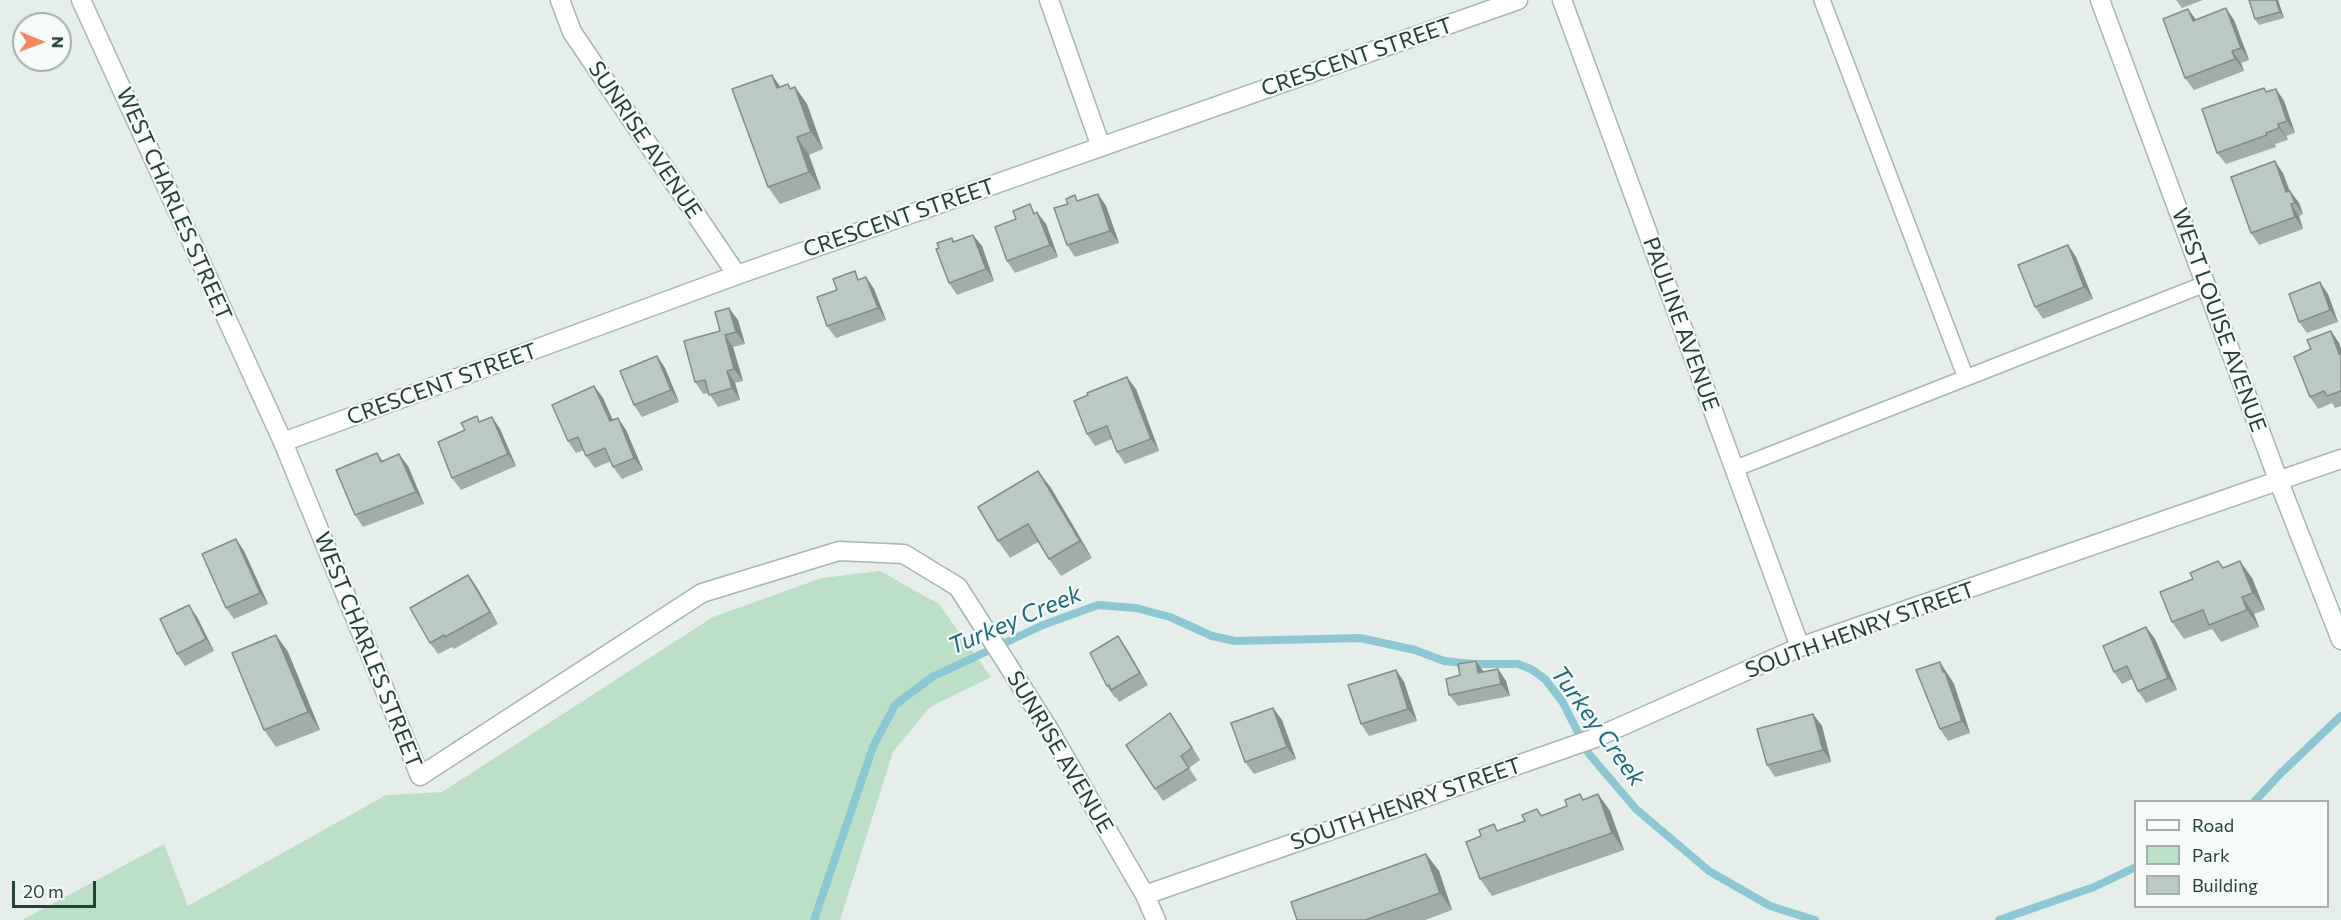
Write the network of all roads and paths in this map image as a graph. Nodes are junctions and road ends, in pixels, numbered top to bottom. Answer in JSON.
{"nodes":[{"id":1,"x":81,"y":0,"type":"edge"},
{"id":2,"x":560,"y":0,"type":"edge"},
{"id":3,"x":1049,"y":0,"type":"edge"},
{"id":4,"x":1518,"y":0,"type":"edge"},
{"id":5,"x":1562,"y":0,"type":"edge"},
{"id":6,"x":1822,"y":0,"type":"edge"},
{"id":7,"x":2100,"y":0,"type":"edge"},
{"id":8,"x":1101,"y":147,"type":"junction"},
{"id":9,"x":737,"y":275,"type":"junction"},
{"id":10,"x":2205,"y":284,"type":"junction"},
{"id":11,"x":1966,"y":378,"type":"junction"},
{"id":12,"x":283,"y":442,"type":"junction"},
{"id":13,"x":2341,"y":459,"type":"edge"},
{"id":14,"x":1734,"y":469,"type":"junction"},
{"id":15,"x":2279,"y":482,"type":"junction"},
{"id":16,"x":958,"y":587,"type":"joint"},
{"id":17,"x":2341,"y":640,"type":"edge"},
{"id":18,"x":1800,"y":647,"type":"junction"},
{"id":19,"x":1145,"y":895,"type":"junction"},
{"id":20,"x":1156,"y":920,"type":"edge"}],
"edges":[{"from":1,"to":12,"type":"street","name":"WEST CHARLES STREET"},
{"from":2,"to":9,"type":"street","name":"SUNRISE AVENUE"},
{"from":3,"to":8,"type":"street"},
{"from":4,"to":8,"type":"street","name":"CRESCENT STREET"},
{"from":5,"to":14,"type":"street","name":"PAULINE AVENUE"},
{"from":6,"to":11,"type":"lane"},
{"from":7,"to":10,"type":"street","name":"WEST LOUISE AVENUE"},
{"from":8,"to":9,"type":"street","name":"CRESCENT STREET"},
{"from":9,"to":12,"type":"street","name":"CRESCENT STREET"},
{"from":10,"to":11,"type":"lane"},
{"from":10,"to":15,"type":"street","name":"WEST LOUISE AVENUE"},
{"from":11,"to":14,"type":"lane"},
{"from":12,"to":16,"type":"street","name":"WEST CHARLES STREET"},
{"from":13,"to":15,"type":"street","name":"SOUTH HENRY STREET"},
{"from":14,"to":18,"type":"street","name":"PAULINE AVENUE"},
{"from":15,"to":17,"type":"street","name":"WEST LOUISE AVENUE"},
{"from":15,"to":18,"type":"street","name":"SOUTH HENRY STREET"},
{"from":16,"to":19,"type":"street","name":"SUNRISE AVENUE"},
{"from":18,"to":19,"type":"street","name":"SOUTH HENRY STREET"},
{"from":19,"to":20,"type":"street","name":"SUNRISE AVENUE"}]}
